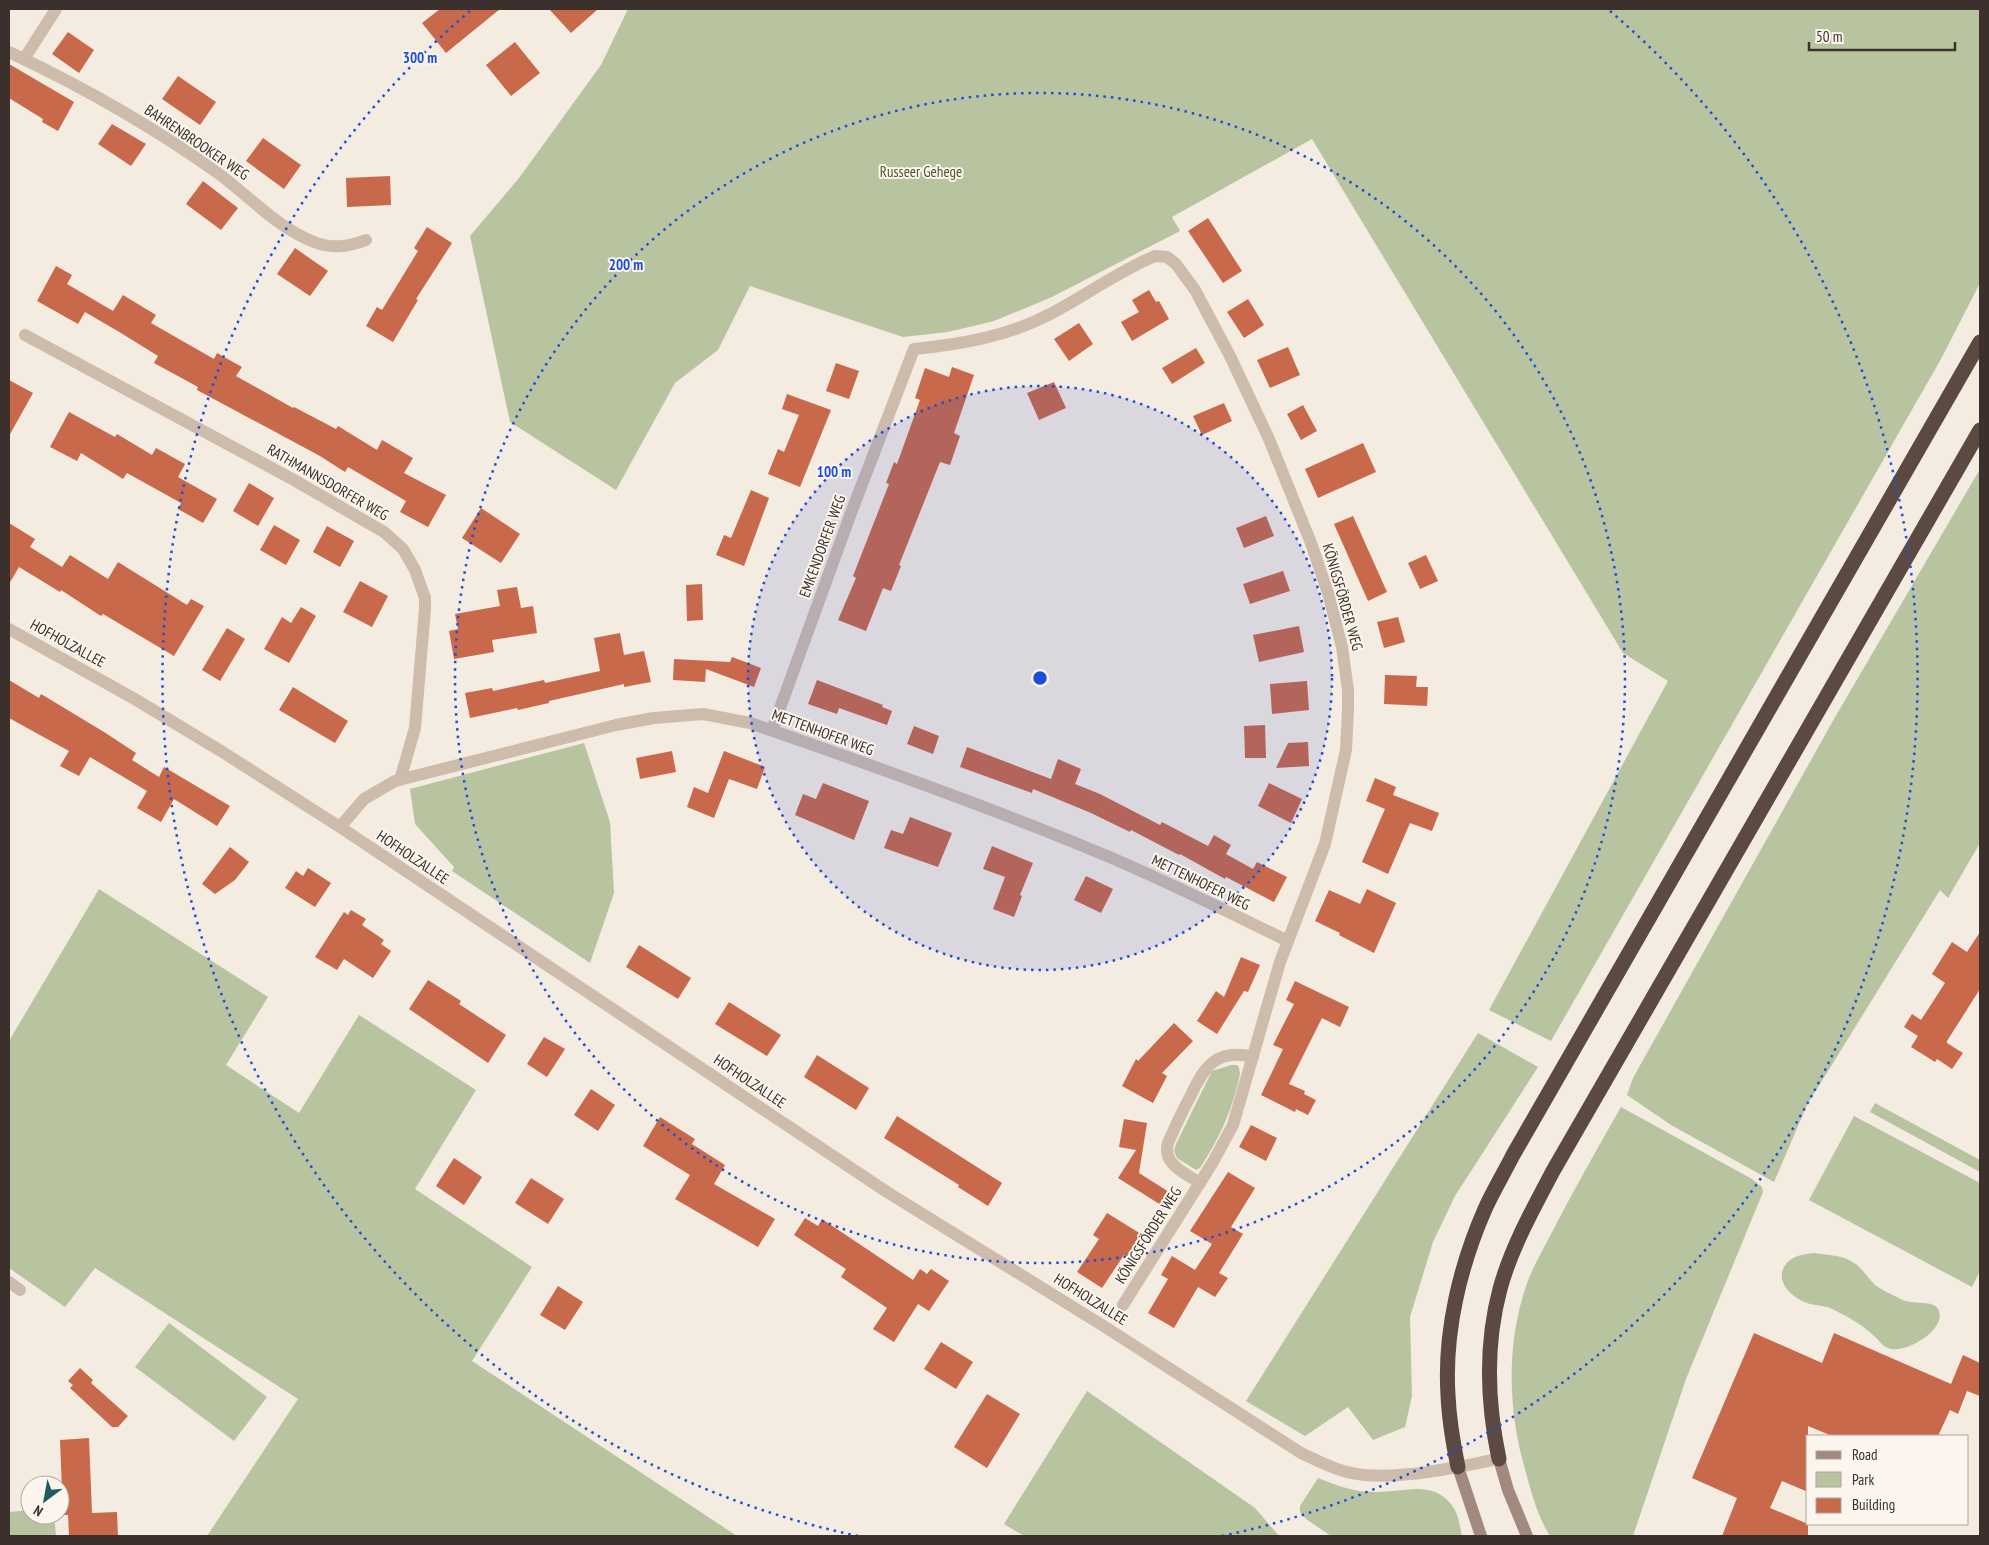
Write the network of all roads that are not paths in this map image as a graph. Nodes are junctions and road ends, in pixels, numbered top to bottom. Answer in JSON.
{"nodes":[{"id":1,"x":56,"y":9,"type":"edge"},
{"id":2,"x":9,"y":52,"type":"edge"},
{"id":3,"x":24,"y":59,"type":"junction"},
{"id":4,"x":366,"y":240,"type":"dead end"},
{"id":5,"x":1167,"y":257,"type":"joint"},
{"id":6,"x":25,"y":335,"type":"dead end"},
{"id":7,"x":1980,"y":342,"type":"edge"},
{"id":8,"x":1980,"y":430,"type":"edge"},
{"id":9,"x":9,"y":628,"type":"edge"},
{"id":10,"x":772,"y":730,"type":"junction"},
{"id":11,"x":400,"y":780,"type":"junction"},
{"id":12,"x":340,"y":827,"type":"junction"},
{"id":13,"x":1288,"y":941,"type":"junction"},
{"id":14,"x":1254,"y":1057,"type":"junction"},
{"id":15,"x":1200,"y":1182,"type":"junction"},
{"id":16,"x":9,"y":1282,"type":"edge"},
{"id":17,"x":20,"y":1290,"type":"dead end"},
{"id":18,"x":1123,"y":1305,"type":"dead end"},
{"id":19,"x":1499,"y":1458,"type":"junction"},
{"id":20,"x":1458,"y":1467,"type":"junction"},
{"id":21,"x":1481,"y":1536,"type":"edge"},
{"id":22,"x":1527,"y":1536,"type":"edge"}],
"edges":[{"from":1,"to":3,"type":"street"},
{"from":2,"to":3,"type":"street","name":"BAHRENBROOKER WEG"},
{"from":3,"to":4,"type":"street","name":"BAHRENBROOKER WEG"},
{"from":5,"to":10,"type":"street","name":"EMKENDORFER WEG"},
{"from":5,"to":13,"type":"street","name":"KÖNIGSFÖRDER WEG"},
{"from":6,"to":11,"type":"street","name":"RATHMANNSDORFER WEG"},
{"from":7,"to":20,"type":"highway"},
{"from":8,"to":19,"type":"highway"},
{"from":9,"to":12,"type":"street","name":"HOFHOLZALLEE"},
{"from":10,"to":11,"type":"street","name":"METTENHOFER WEG"},
{"from":10,"to":13,"type":"street","name":"METTENHOFER WEG"},
{"from":11,"to":12,"type":"street","name":"METTENHOFER WEG"},
{"from":12,"to":20,"type":"street","name":"HOFHOLZALLEE"},
{"from":13,"to":14,"type":"street","name":"KÖNIGSFÖRDER WEG"},
{"from":14,"to":15,"type":"street","name":"KÖNIGSFÖRDER WEG"},
{"from":14,"to":15,"type":"street","name":"KÖNIGSFÖRDER WEG"},
{"from":15,"to":18,"type":"street","name":"KÖNIGSFÖRDER WEG"},
{"from":16,"to":17,"type":"street"},
{"from":19,"to":20,"type":"street","name":"HOFHOLZALLEE"},
{"from":19,"to":22,"type":"main road"},
{"from":20,"to":21,"type":"main road"}]}
